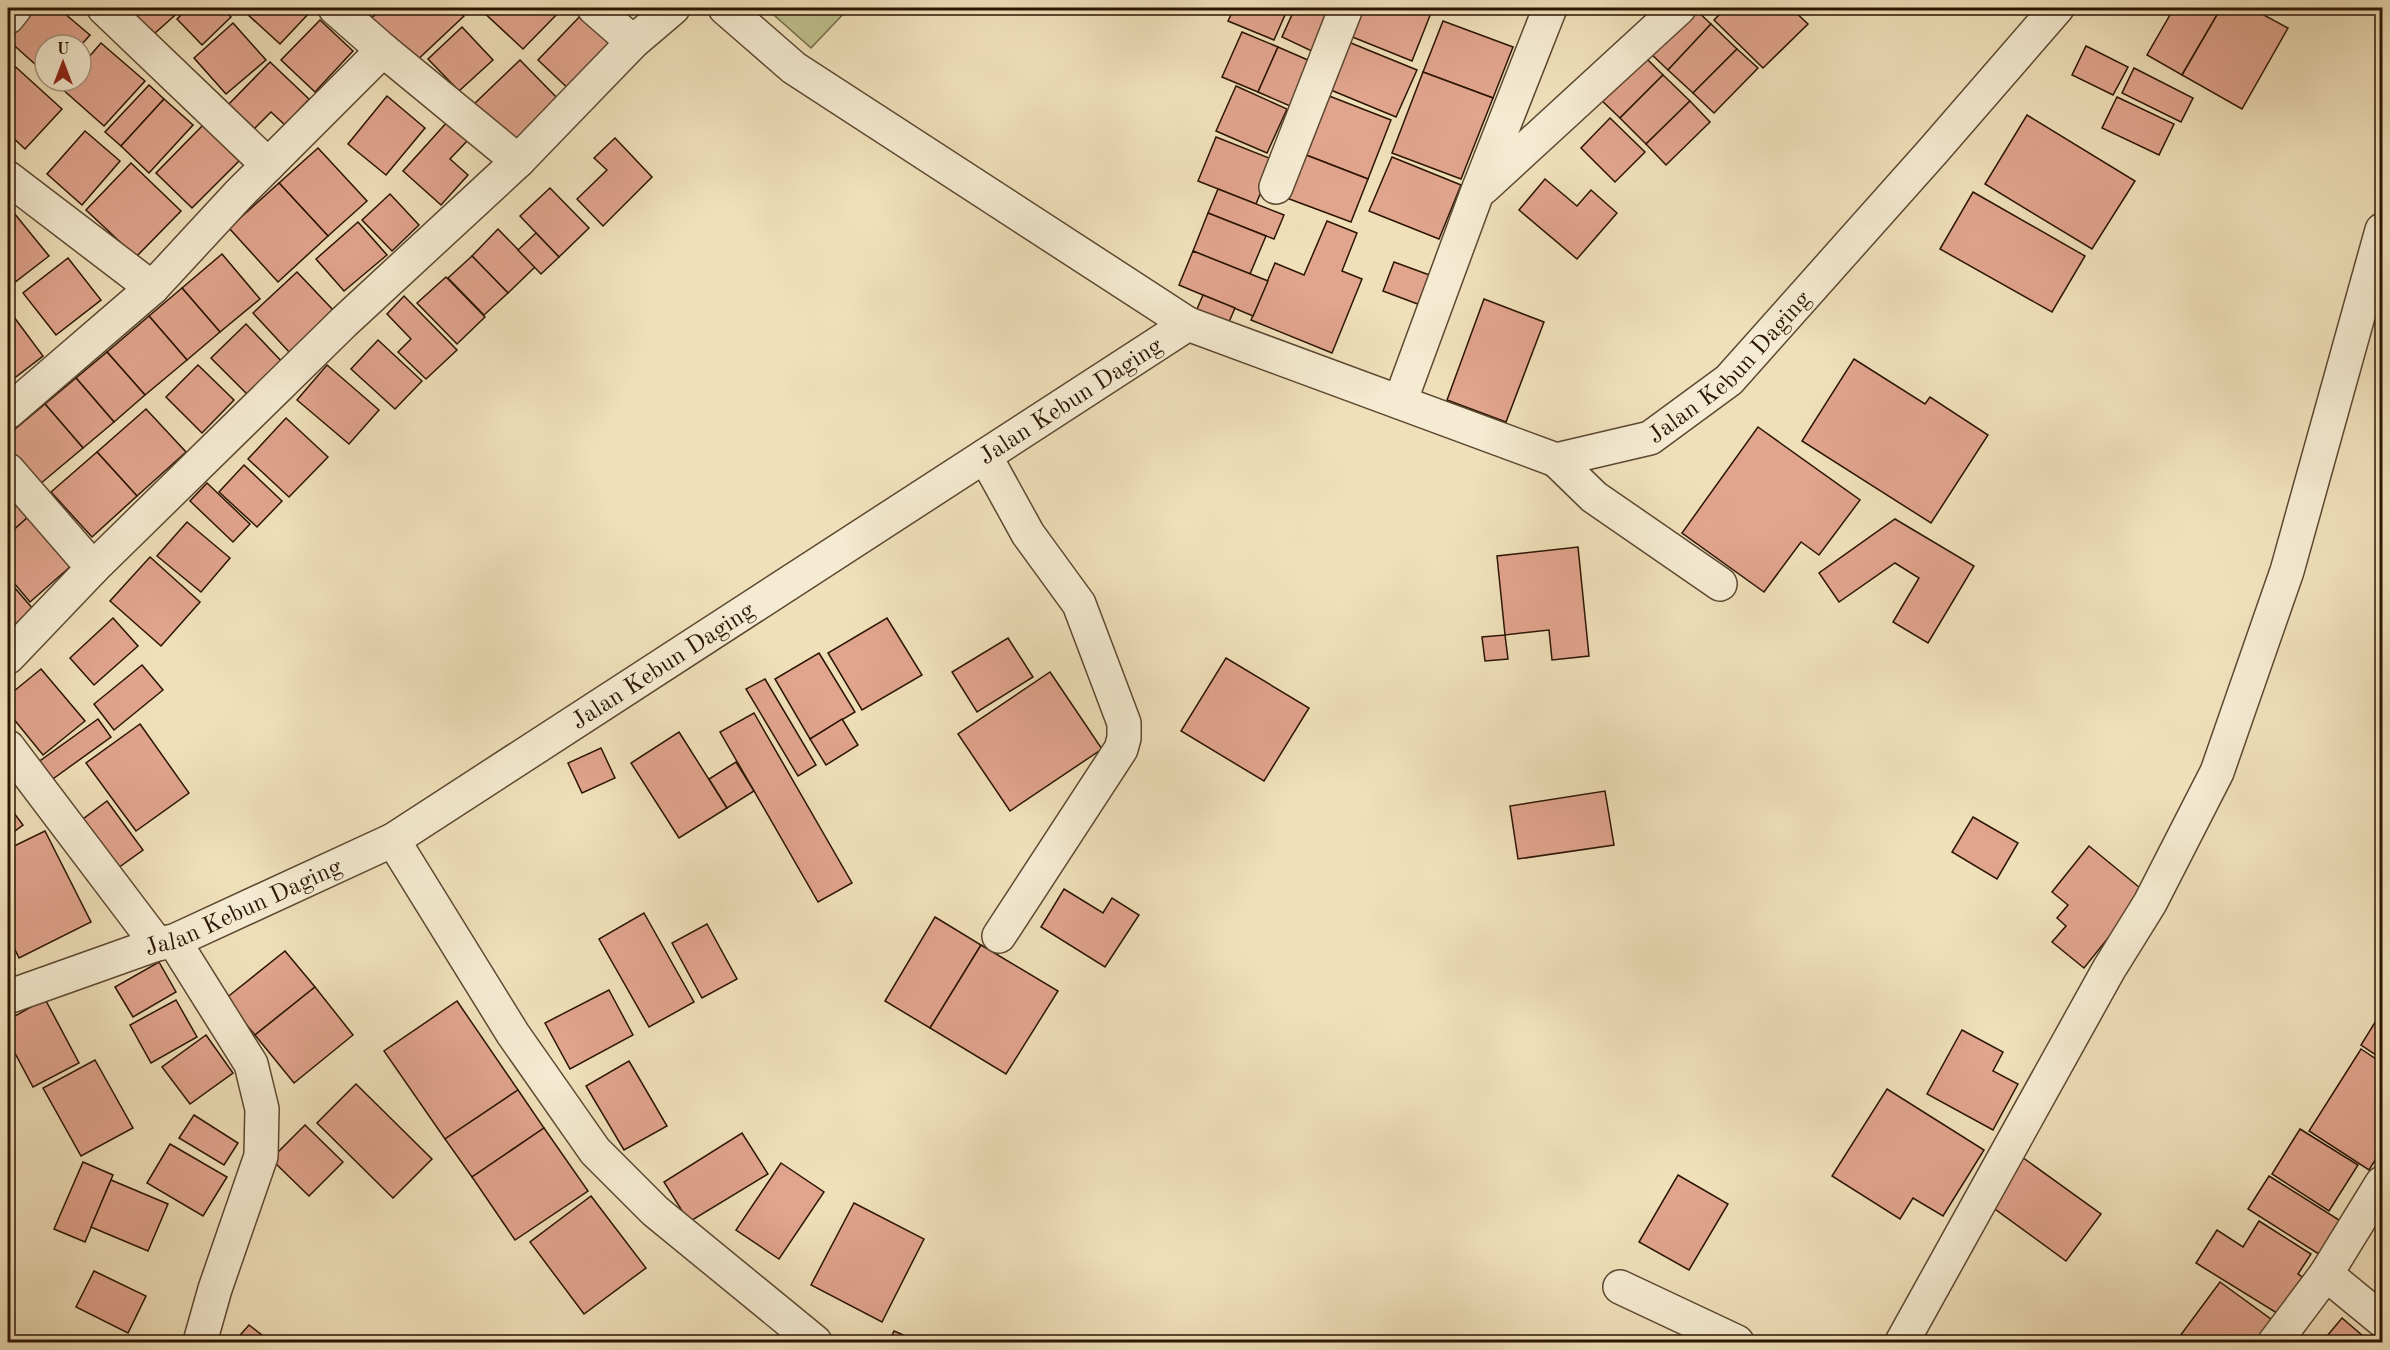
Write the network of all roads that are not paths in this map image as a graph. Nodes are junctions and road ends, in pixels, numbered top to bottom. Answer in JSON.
{"nodes":[{"id":1,"x":15,"y":8,"type":"edge"},
{"id":2,"x":105,"y":8,"type":"edge"},
{"id":3,"x":335,"y":8,"type":"edge"},
{"id":4,"x":594,"y":8,"type":"edge"},
{"id":5,"x":673,"y":8,"type":"edge"},
{"id":6,"x":724,"y":8,"type":"edge"},
{"id":7,"x":1346,"y":8,"type":"edge"},
{"id":8,"x":1550,"y":8,"type":"edge"},
{"id":9,"x":1677,"y":8,"type":"edge"},
{"id":10,"x":2057,"y":8,"type":"edge"},
{"id":11,"x":8,"y":16,"type":"edge"},
{"id":12,"x":633,"y":42,"type":"junction"},
{"id":13,"x":383,"y":50,"type":"junction"},
{"id":14,"x":518,"y":161,"type":"junction"},
{"id":15,"x":268,"y":165,"type":"junction"},
{"id":16,"x":8,"y":178,"type":"edge"},
{"id":17,"x":1276,"y":187,"type":"dead end"},
{"id":18,"x":1477,"y":193,"type":"junction"},
{"id":19,"x":2382,"y":230,"type":"edge"},
{"id":20,"x":152,"y":288,"type":"junction"},
{"id":21,"x":1188,"y":324,"type":"junction"},
{"id":22,"x":1400,"y":402,"type":"junction"},
{"id":23,"x":8,"y":412,"type":"edge"},
{"id":24,"x":985,"y":456,"type":"junction"},
{"id":25,"x":1556,"y":460,"type":"junction"},
{"id":26,"x":8,"y":470,"type":"edge"},
{"id":27,"x":93,"y":568,"type":"junction"},
{"id":28,"x":1720,"y":584,"type":"dead end"},
{"id":29,"x":8,"y":657,"type":"edge"},
{"id":30,"x":8,"y":747,"type":"edge"},
{"id":31,"x":393,"y":840,"type":"junction"},
{"id":32,"x":999,"y":936,"type":"dead end"},
{"id":33,"x":166,"y":943,"type":"junction"},
{"id":34,"x":8,"y":997,"type":"edge"},
{"id":35,"x":2382,"y":1183,"type":"edge"},
{"id":36,"x":2326,"y":1274,"type":"junction"},
{"id":37,"x":1620,"y":1287,"type":"dead end"},
{"id":38,"x":2382,"y":1320,"type":"edge"},
{"id":39,"x":200,"y":1342,"type":"edge"},
{"id":40,"x":815,"y":1342,"type":"edge"},
{"id":41,"x":1737,"y":1342,"type":"edge"},
{"id":42,"x":1902,"y":1342,"type":"edge"},
{"id":43,"x":2275,"y":1342,"type":"edge"}],
"edges":[{"from":1,"to":11,"type":"street"},
{"from":2,"to":15,"type":"street"},
{"from":3,"to":13,"type":"street"},
{"from":4,"to":12,"type":"street"},
{"from":5,"to":12,"type":"street"},
{"from":6,"to":21,"type":"street"},
{"from":7,"to":17,"type":"street"},
{"from":8,"to":18,"type":"street"},
{"from":9,"to":18,"type":"street"},
{"from":10,"to":25,"type":"street","name":"Jalan Kebun Daging"},
{"from":12,"to":14,"type":"street"},
{"from":13,"to":14,"type":"street"},
{"from":13,"to":15,"type":"street"},
{"from":14,"to":27,"type":"street"},
{"from":15,"to":20,"type":"street"},
{"from":16,"to":20,"type":"street"},
{"from":18,"to":22,"type":"street"},
{"from":19,"to":42,"type":"street"},
{"from":20,"to":23,"type":"street"},
{"from":21,"to":22,"type":"street","name":"Jalan Kebun Daging"},
{"from":21,"to":24,"type":"street","name":"Jalan Kebun Daging"},
{"from":22,"to":25,"type":"street","name":"Jalan Kebun Daging"},
{"from":24,"to":31,"type":"street","name":"Jalan Kebun Daging"},
{"from":24,"to":32,"type":"street"},
{"from":25,"to":28,"type":"street"},
{"from":26,"to":27,"type":"street"},
{"from":27,"to":29,"type":"street"},
{"from":30,"to":33,"type":"street"},
{"from":31,"to":33,"type":"street","name":"Jalan Kebun Daging"},
{"from":31,"to":40,"type":"street"},
{"from":33,"to":34,"type":"street","name":"Jalan Kebun Daging"},
{"from":33,"to":39,"type":"street"},
{"from":35,"to":36,"type":"street"},
{"from":36,"to":38,"type":"street"},
{"from":36,"to":43,"type":"street"},
{"from":37,"to":41,"type":"street"}]}
